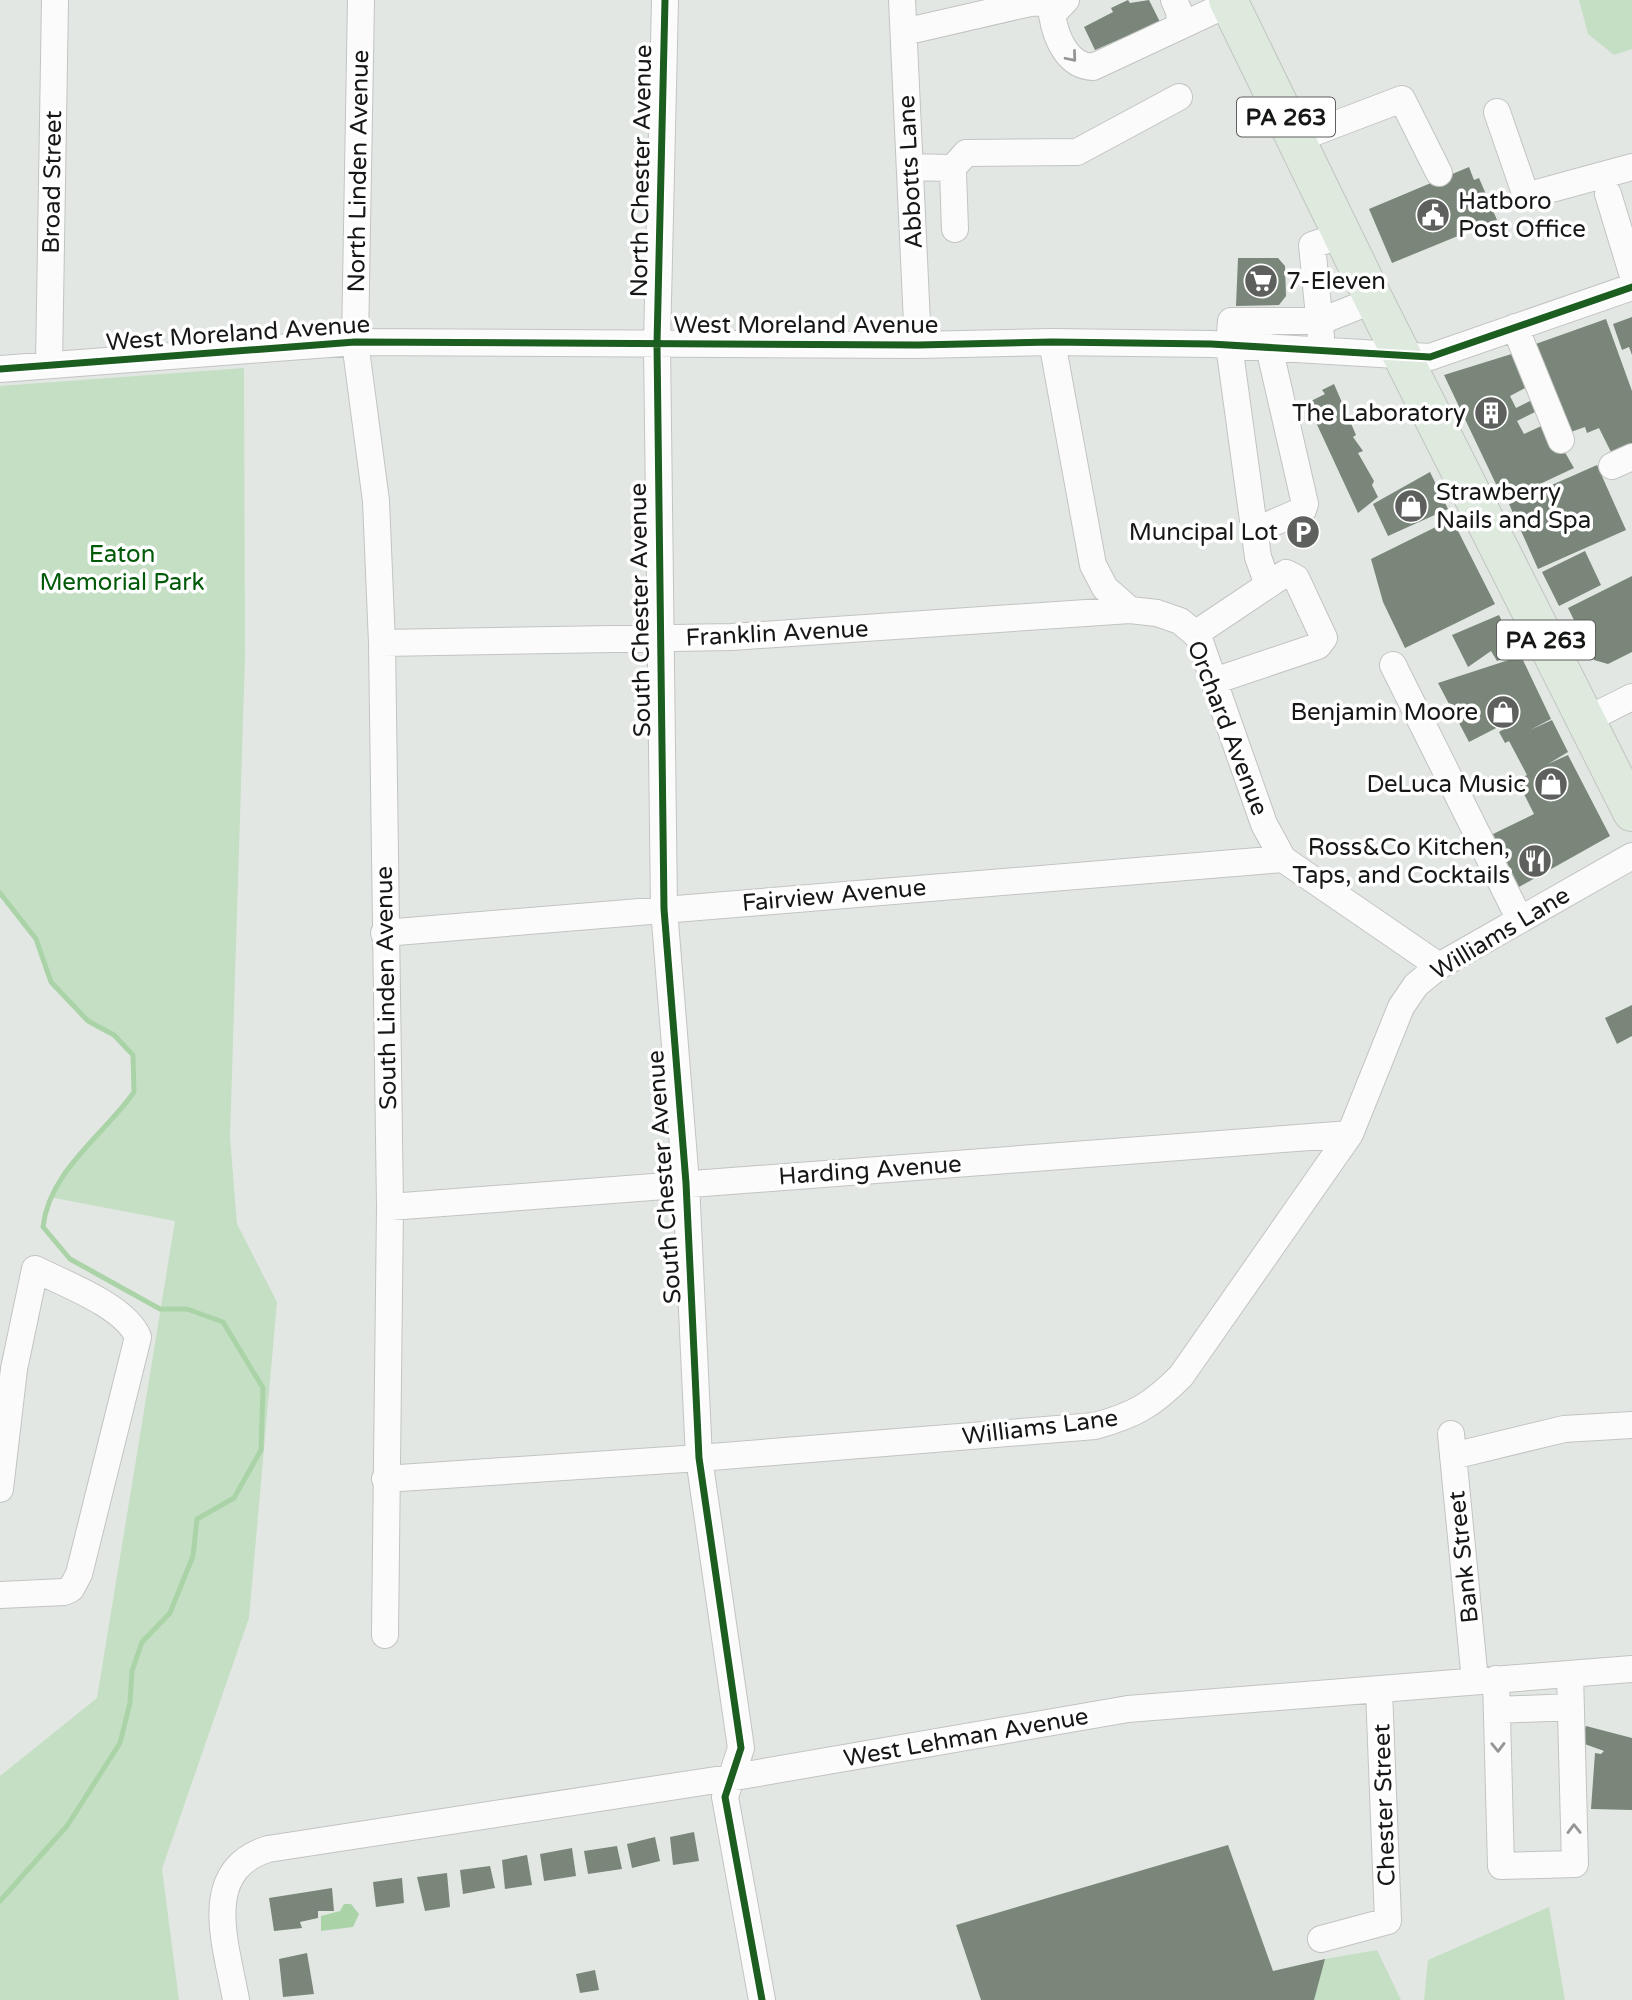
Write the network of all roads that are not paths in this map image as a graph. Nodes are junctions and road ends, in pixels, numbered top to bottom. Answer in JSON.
{"nodes":[{"id":1,"x":55,"y":0,"type":"edge"},
{"id":2,"x":361,"y":0,"type":"edge"},
{"id":3,"x":665,"y":0,"type":"edge"},
{"id":4,"x":902,"y":0,"type":"edge"},
{"id":5,"x":1174,"y":0,"type":"edge"},
{"id":6,"x":1065,"y":1,"type":"edge"},
{"id":7,"x":1229,"y":1,"type":"edge"},
{"id":8,"x":1178,"y":27,"type":"junction"},
{"id":9,"x":904,"y":32,"type":"junction"},
{"id":10,"x":1179,"y":97,"type":"dead end"},
{"id":11,"x":1497,"y":112,"type":"dead end"},
{"id":12,"x":1297,"y":139,"type":"junction"},
{"id":13,"x":910,"y":167,"type":"junction"},
{"id":14,"x":1632,"y":167,"type":"edge"},
{"id":15,"x":951,"y":170,"type":"junction"},
{"id":16,"x":1439,"y":173,"type":"dead end"},
{"id":17,"x":1608,"y":194,"type":"dead end"},
{"id":18,"x":955,"y":229,"type":"dead end"},
{"id":19,"x":1342,"y":234,"type":"junction"},
{"id":20,"x":1632,"y":273,"type":"edge"},
{"id":21,"x":1632,"y":287,"type":"edge"},
{"id":22,"x":1374,"y":300,"type":"junction"},
{"id":23,"x":1321,"y":321,"type":"junction"},
{"id":24,"x":1515,"y":327,"type":"junction"},
{"id":25,"x":355,"y":342,"type":"junction"},
{"id":26,"x":1052,"y":342,"type":"junction"},
{"id":27,"x":657,"y":344,"type":"junction"},
{"id":28,"x":918,"y":345,"type":"junction"},
{"id":29,"x":1229,"y":345,"type":"junction"},
{"id":30,"x":1269,"y":347,"type":"junction"},
{"id":31,"x":1321,"y":350,"type":"junction"},
{"id":32,"x":1402,"y":355,"type":"junction"},
{"id":33,"x":49,"y":365,"type":"junction"},
{"id":34,"x":0,"y":369,"type":"edge"},
{"id":35,"x":1561,"y":440,"type":"dead end"},
{"id":36,"x":1254,"y":531,"type":"junction"},
{"id":37,"x":1268,"y":585,"type":"junction"},
{"id":38,"x":1130,"y":610,"type":"junction"},
{"id":39,"x":1195,"y":634,"type":"junction"},
{"id":40,"x":658,"y":640,"type":"junction"},
{"id":41,"x":382,"y":643,"type":"junction"},
{"id":42,"x":1393,"y":665,"type":"dead end"},
{"id":43,"x":1214,"y":681,"type":"junction"},
{"id":44,"x":1632,"y":696,"type":"edge"},
{"id":45,"x":1586,"y":720,"type":"junction"},
{"id":46,"x":1632,"y":812,"type":"edge"},
{"id":47,"x":1632,"y":856,"type":"edge"},
{"id":48,"x":1283,"y":859,"type":"junction"},
{"id":49,"x":664,"y":909,"type":"junction"},
{"id":50,"x":1520,"y":920,"type":"junction"},
{"id":51,"x":384,"y":933,"type":"junction"},
{"id":52,"x":1439,"y":966,"type":"junction"},
{"id":53,"x":1350,"y":1134,"type":"junction"},
{"id":54,"x":686,"y":1184,"type":"junction"},
{"id":55,"x":390,"y":1207,"type":"junction"},
{"id":56,"x":7,"y":1368,"type":"edge"},
{"id":57,"x":1632,"y":1425,"type":"edge"},
{"id":58,"x":699,"y":1458,"type":"junction"},
{"id":59,"x":385,"y":1479,"type":"junction"},
{"id":60,"x":0,"y":1489,"type":"edge"},
{"id":61,"x":0,"y":1595,"type":"edge"},
{"id":62,"x":385,"y":1635,"type":"dead end"},
{"id":63,"x":1632,"y":1669,"type":"edge"},
{"id":64,"x":1570,"y":1674,"type":"junction"},
{"id":65,"x":1486,"y":1680,"type":"junction"},
{"id":66,"x":1379,"y":1689,"type":"junction"},
{"id":67,"x":1571,"y":1707,"type":"junction"},
{"id":68,"x":1497,"y":1710,"type":"junction"},
{"id":69,"x":729,"y":1778,"type":"junction"},
{"id":70,"x":1321,"y":1939,"type":"dead end"},
{"id":71,"x":236,"y":2000,"type":"edge"},
{"id":72,"x":762,"y":2000,"type":"edge"}],
"edges":[{"from":1,"to":33,"type":"street","name":"Broad Street"},
{"from":2,"to":25,"type":"street","name":"North Linden Avenue"},
{"from":3,"to":27,"type":"street","name":"North Chester Avenue"},
{"from":4,"to":9,"type":"street","name":"Abbotts Lane"},
{"from":5,"to":8,"type":"street"},
{"from":6,"to":8,"type":"street","one_way":true},
{"from":6,"to":9,"type":"street"},
{"from":7,"to":8,"type":"street"},
{"from":7,"to":12,"type":"highway","number":"PA 263"},
{"from":9,"to":13,"type":"street","name":"Abbotts Lane"},
{"from":10,"to":15,"type":"street"},
{"from":11,"to":14,"type":"street"},
{"from":12,"to":16,"type":"street"},
{"from":12,"to":19,"type":"highway","number":"PA 263"},
{"from":13,"to":15,"type":"street"},
{"from":13,"to":28,"type":"street","name":"Abbotts Lane"},
{"from":15,"to":18,"type":"street"},
{"from":17,"to":20,"type":"street"},
{"from":19,"to":22,"type":"highway","number":"PA 263"},
{"from":19,"to":23,"type":"street"},
{"from":21,"to":24,"type":"street","name":"West Moreland Avenue"},
{"from":22,"to":23,"type":"street"},
{"from":22,"to":32,"type":"highway","number":"PA 263"},
{"from":23,"to":29,"type":"street"},
{"from":23,"to":31,"type":"street"},
{"from":24,"to":32,"type":"street","name":"West Moreland Avenue"},
{"from":24,"to":35,"type":"street"},
{"from":25,"to":27,"type":"street","name":"West Moreland Avenue"},
{"from":25,"to":33,"type":"street","name":"West Moreland Avenue"},
{"from":25,"to":41,"type":"street","name":"South Linden Avenue"},
{"from":26,"to":28,"type":"street","name":"West Moreland Avenue"},
{"from":26,"to":29,"type":"street","name":"West Moreland Avenue"},
{"from":26,"to":38,"type":"street"},
{"from":27,"to":28,"type":"street","name":"West Moreland Avenue"},
{"from":27,"to":40,"type":"street","name":"South Chester Avenue"},
{"from":29,"to":30,"type":"street","name":"West Moreland Avenue"},
{"from":29,"to":36,"type":"street"},
{"from":30,"to":31,"type":"street","name":"West Moreland Avenue"},
{"from":30,"to":36,"type":"street"},
{"from":31,"to":32,"type":"street","name":"West Moreland Avenue"},
{"from":32,"to":45,"type":"highway","number":"PA 263"},
{"from":33,"to":34,"type":"street","name":"West Moreland Avenue"},
{"from":36,"to":37,"type":"street"},
{"from":37,"to":39,"type":"street"},
{"from":37,"to":43,"type":"street"},
{"from":38,"to":39,"type":"street","name":"Orchard Avenue"},
{"from":38,"to":40,"type":"street","name":"Franklin Avenue"},
{"from":39,"to":43,"type":"street","name":"Orchard Avenue"},
{"from":40,"to":41,"type":"street","name":"Franklin Avenue"},
{"from":40,"to":49,"type":"street","name":"South Chester Avenue"},
{"from":41,"to":51,"type":"street","name":"South Linden Avenue"},
{"from":42,"to":50,"type":"street"},
{"from":43,"to":48,"type":"street","name":"Orchard Avenue"},
{"from":44,"to":45,"type":"street"},
{"from":45,"to":46,"type":"highway","number":"PA 263"},
{"from":47,"to":50,"type":"street","name":"Williams Lane"},
{"from":48,"to":49,"type":"street","name":"Fairview Avenue"},
{"from":48,"to":52,"type":"street","name":"Orchard Avenue"},
{"from":49,"to":51,"type":"street","name":"Fairview Avenue"},
{"from":49,"to":54,"type":"street","name":"South Chester Avenue"},
{"from":50,"to":52,"type":"street","name":"Williams Lane"},
{"from":51,"to":55,"type":"street","name":"South Linden Avenue"},
{"from":52,"to":53,"type":"street","name":"Williams Lane"},
{"from":53,"to":54,"type":"street","name":"Harding Avenue"},
{"from":53,"to":58,"type":"street","name":"Williams Lane"},
{"from":54,"to":55,"type":"street","name":"Harding Avenue"},
{"from":54,"to":58,"type":"street","name":"South Chester Avenue"},
{"from":55,"to":59,"type":"street","name":"South Linden Avenue"},
{"from":56,"to":60,"type":"street"},
{"from":56,"to":61,"type":"street"},
{"from":57,"to":65,"type":"street","name":"Bank Street"},
{"from":58,"to":59,"type":"street","name":"Williams Lane"},
{"from":58,"to":69,"type":"street","name":"South Chester Avenue"},
{"from":59,"to":62,"type":"street","name":"South Linden Avenue"},
{"from":63,"to":64,"type":"street","name":"West Lehman Avenue"},
{"from":64,"to":65,"type":"street","name":"West Lehman Avenue"},
{"from":64,"to":67,"type":"street"},
{"from":65,"to":66,"type":"street","name":"West Lehman Avenue"},
{"from":65,"to":68,"type":"street","name":"Bank Street"},
{"from":66,"to":69,"type":"street","name":"West Lehman Avenue"},
{"from":66,"to":70,"type":"street","name":"Chester Street"},
{"from":67,"to":68,"type":"street"},
{"from":68,"to":67,"type":"street","name":"Bank Street","one_way":true},
{"from":69,"to":71,"type":"street","name":"West Lehman Avenue"},
{"from":69,"to":72,"type":"street","name":"South Chester Avenue"}]}
